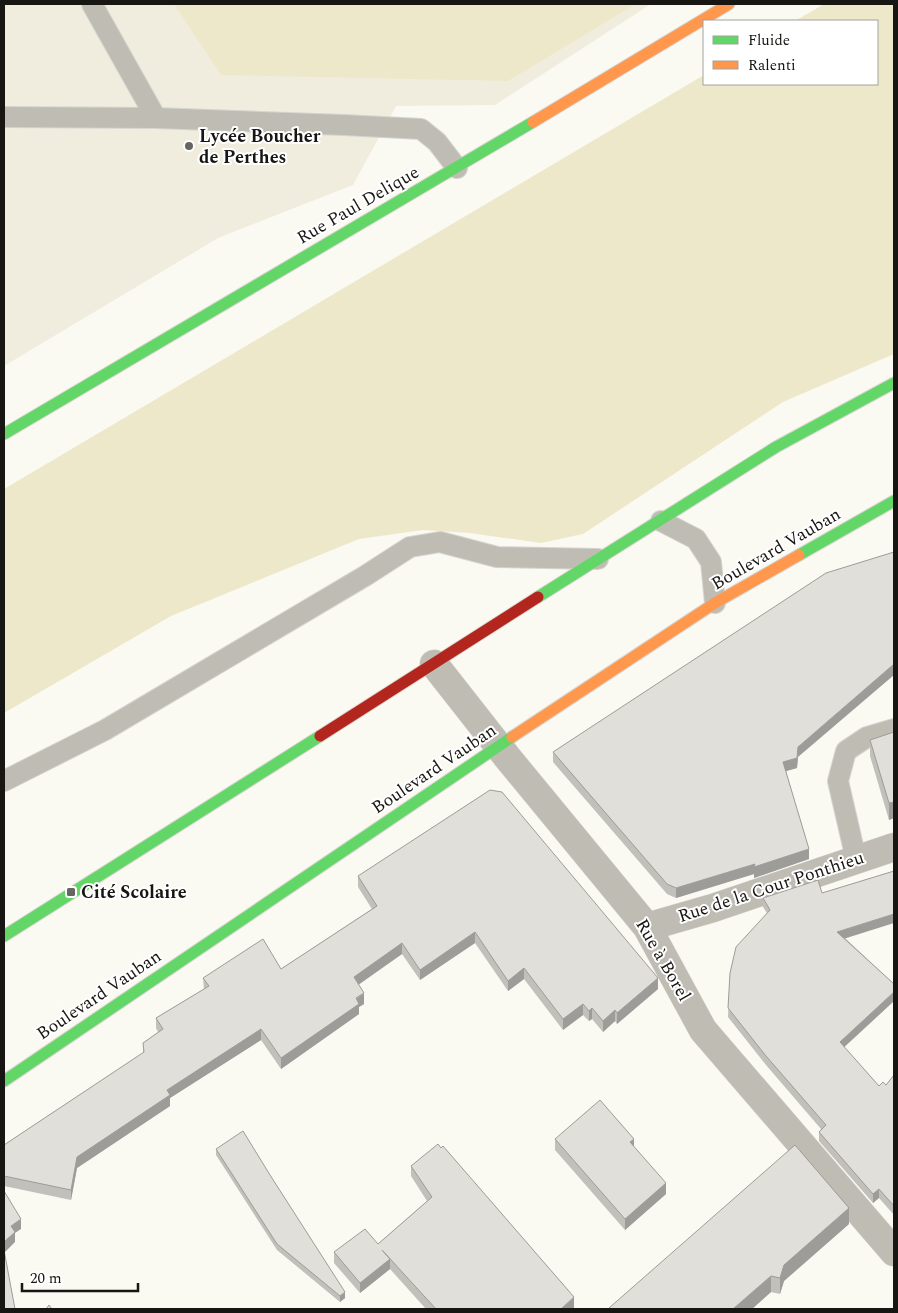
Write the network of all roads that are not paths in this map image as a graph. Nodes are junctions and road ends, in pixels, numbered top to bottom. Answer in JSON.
{"nodes":[{"id":1,"x":92,"y":4,"type":"edge"},
{"id":2,"x":729,"y":4,"type":"edge"},
{"id":3,"x":4,"y":117,"type":"edge"},
{"id":4,"x":156,"y":118,"type":"junction"},
{"id":5,"x":457,"y":168,"type":"junction"},
{"id":6,"x":894,"y":383,"type":"edge"},
{"id":7,"x":4,"y":434,"type":"edge"},
{"id":8,"x":894,"y":502,"type":"edge"},
{"id":9,"x":661,"y":521,"type":"junction"},
{"id":10,"x":598,"y":559,"type":"junction"},
{"id":11,"x":715,"y":604,"type":"junction"},
{"id":12,"x":434,"y":664,"type":"junction"},
{"id":13,"x":894,"y":729,"type":"edge"},
{"id":14,"x":499,"y":746,"type":"junction"},
{"id":15,"x":4,"y":781,"type":"edge"},
{"id":16,"x":894,"y":847,"type":"edge"},
{"id":17,"x":856,"y":859,"type":"junction"},
{"id":18,"x":647,"y":927,"type":"junction"},
{"id":19,"x":4,"y":936,"type":"edge"},
{"id":20,"x":4,"y":1081,"type":"edge"},
{"id":21,"x":894,"y":1252,"type":"edge"}],
"edges":[{"from":1,"to":4,"type":"lane"},
{"from":2,"to":5,"type":"main road","name":"Rue Paul Delique"},
{"from":3,"to":4,"type":"lane"},
{"from":4,"to":5,"type":"lane"},
{"from":5,"to":7,"type":"main road","name":"Rue Paul Delique"},
{"from":6,"to":9,"type":"main road"},
{"from":8,"to":11,"type":"main road","name":"Boulevard Vauban"},
{"from":9,"to":10,"type":"main road"},
{"from":9,"to":11,"type":"lane"},
{"from":10,"to":12,"type":"main road"},
{"from":10,"to":15,"type":"lane"},
{"from":11,"to":14,"type":"main road","name":"Boulevard Vauban"},
{"from":12,"to":14,"type":"street","name":"Rue à Borel"},
{"from":12,"to":19,"type":"main road"},
{"from":13,"to":17,"type":"lane"},
{"from":14,"to":18,"type":"street","name":"Rue à Borel"},
{"from":14,"to":20,"type":"main road","name":"Boulevard Vauban"},
{"from":16,"to":17,"type":"street","name":"Rue de la Cour Ponthieu"},
{"from":17,"to":18,"type":"street","name":"Rue de la Cour Ponthieu"},
{"from":18,"to":21,"type":"street","name":"Rue à Borel"}]}
